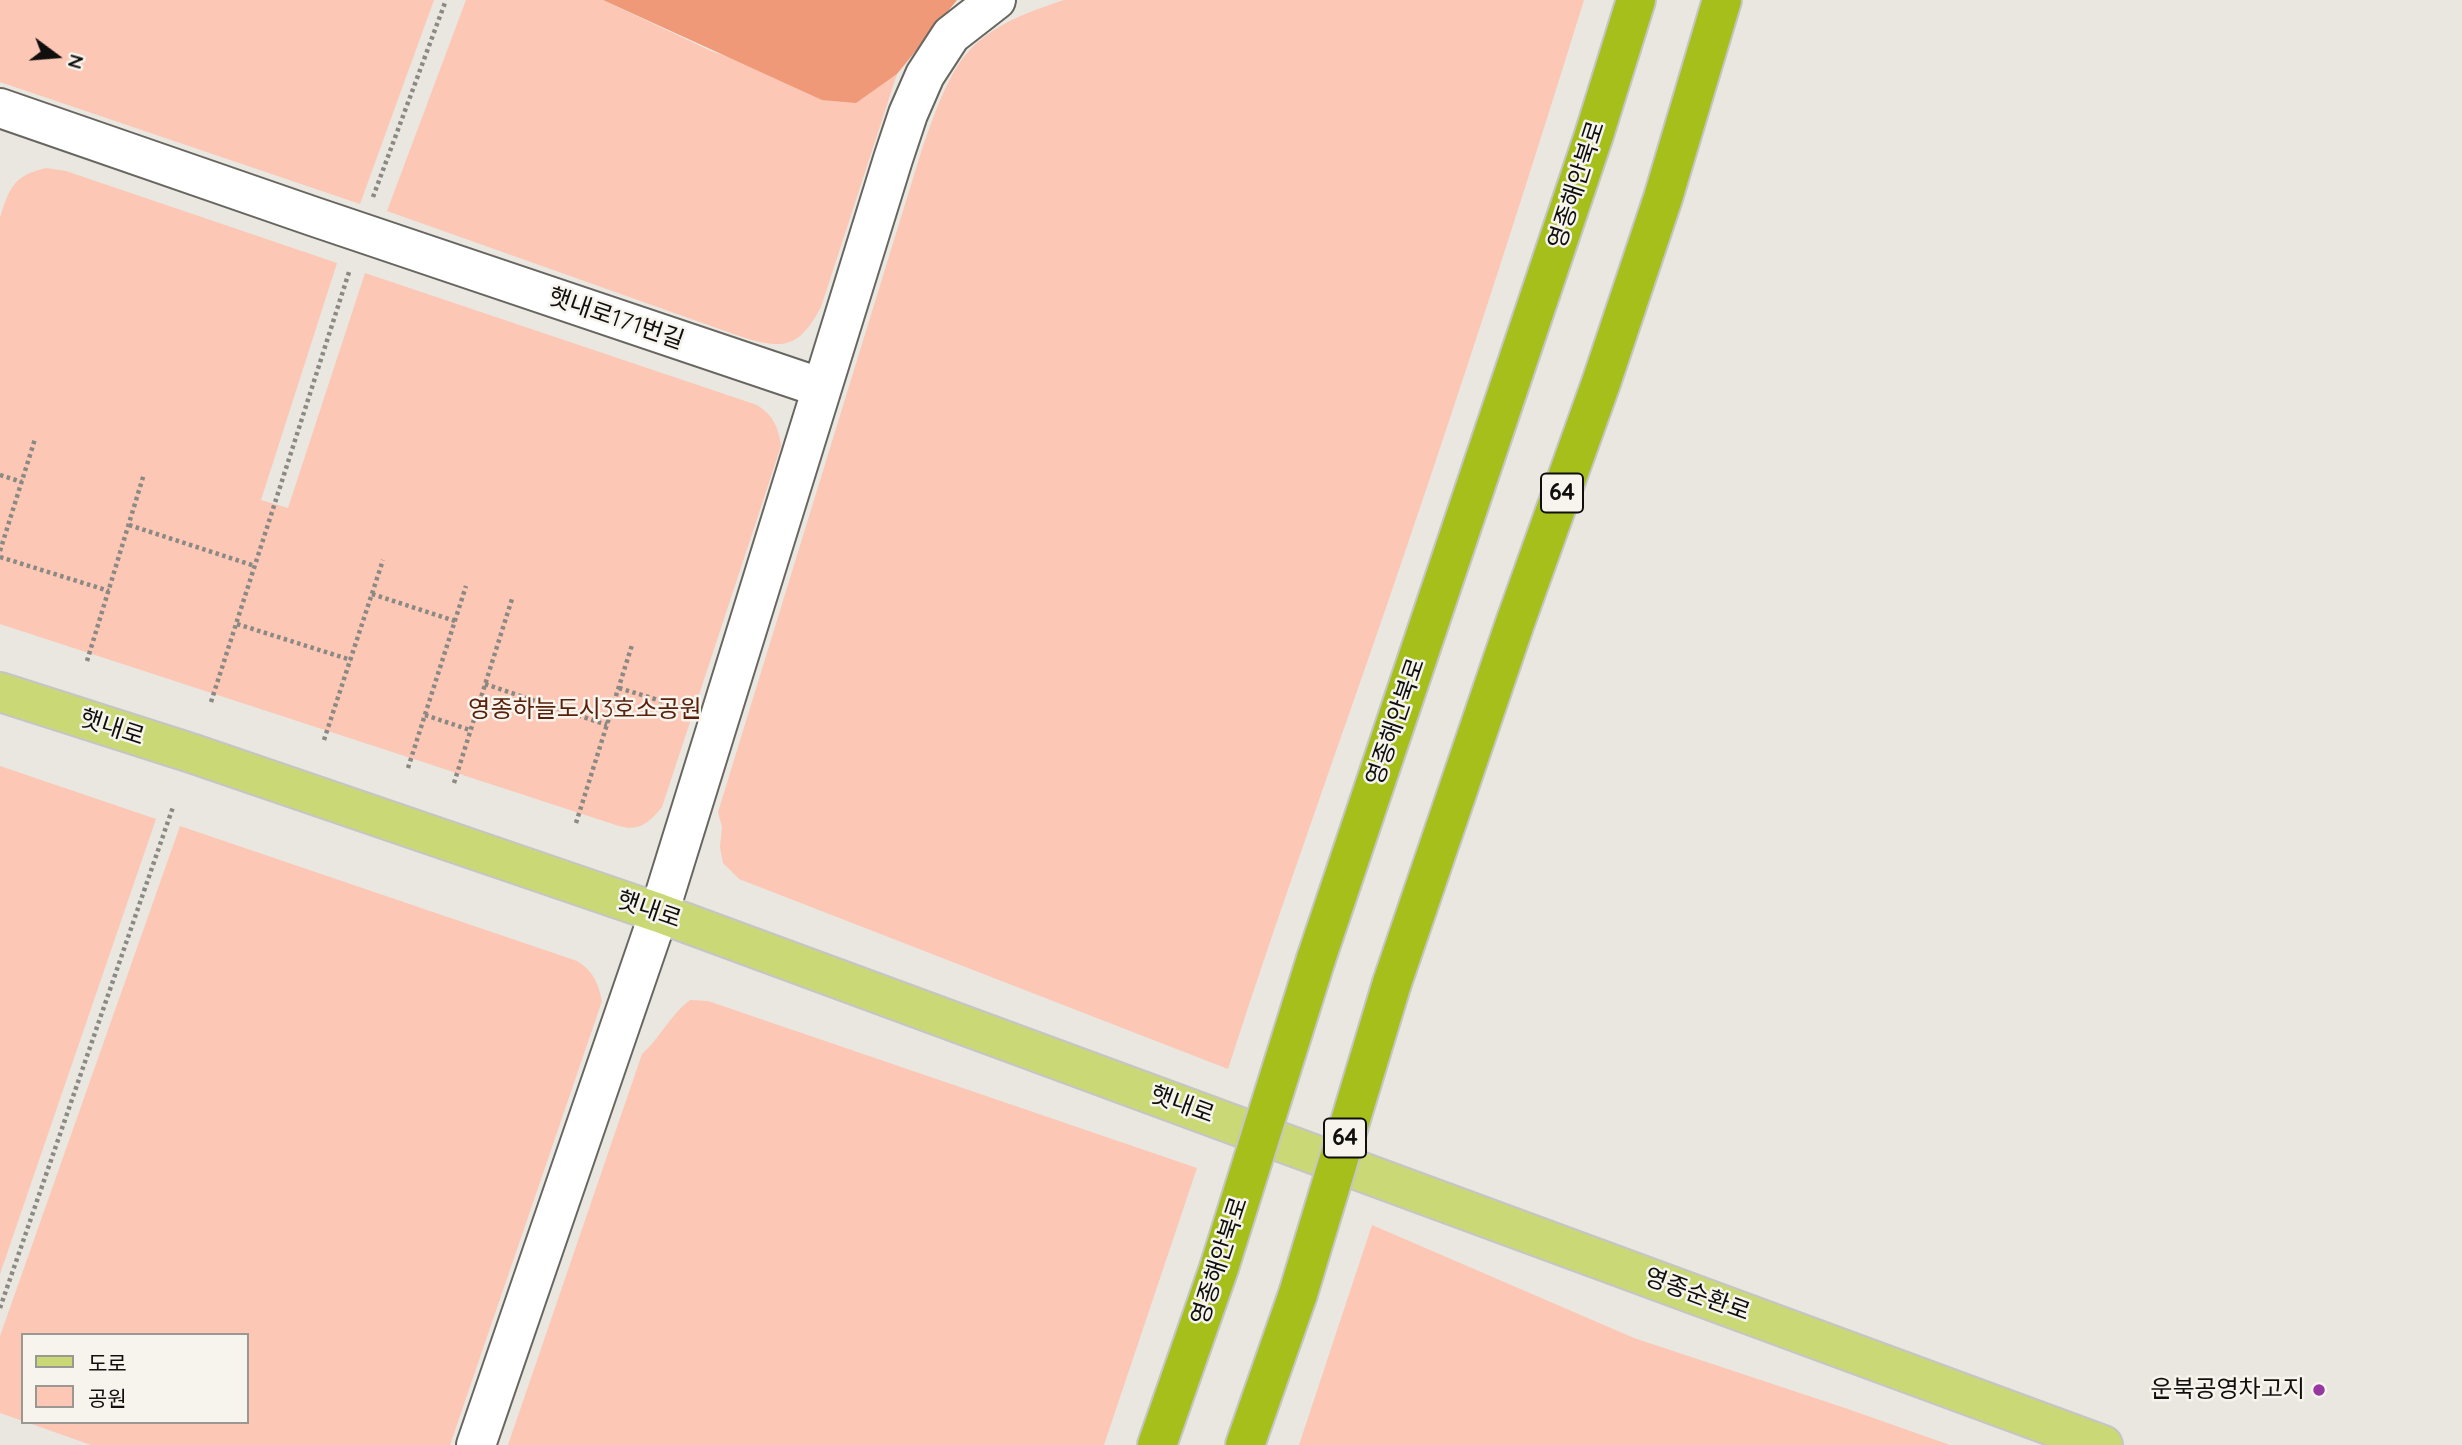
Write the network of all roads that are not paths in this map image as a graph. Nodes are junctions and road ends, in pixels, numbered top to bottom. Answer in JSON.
{"nodes":[{"id":1,"x":996,"y":0,"type":"edge"},
{"id":2,"x":1636,"y":0,"type":"edge"},
{"id":3,"x":1722,"y":0,"type":"edge"},
{"id":4,"x":1747,"y":0,"type":"edge"},
{"id":5,"x":0,"y":107,"type":"edge"},
{"id":6,"x":1663,"y":198,"type":"junction"},
{"id":7,"x":821,"y":388,"type":"junction"},
{"id":8,"x":0,"y":692,"type":"edge"},
{"id":9,"x":659,"y":913,"type":"junction"},
{"id":10,"x":1292,"y":1145,"type":"joint"},
{"id":11,"x":476,"y":1445,"type":"edge"},
{"id":12,"x":1157,"y":1445,"type":"edge"},
{"id":13,"x":1245,"y":1445,"type":"edge"},
{"id":14,"x":2103,"y":1445,"type":"edge"}],
"edges":[{"from":1,"to":7,"type":"street"},
{"from":2,"to":12,"type":"highway","name":"영종해안북로","bridge":true},
{"from":3,"to":6,"type":"highway","number":"64"},
{"from":4,"to":6,"type":"highway"},
{"from":5,"to":7,"type":"street","name":"햇내로171번길"},
{"from":6,"to":13,"type":"highway","number":"64","bridge":true},
{"from":7,"to":9,"type":"street"},
{"from":8,"to":9,"type":"main road","name":"햇내로"},
{"from":9,"to":10,"type":"main road","name":"햇내로"},
{"from":9,"to":11,"type":"street"},
{"from":10,"to":14,"type":"main road","name":"영종순환로"}]}
